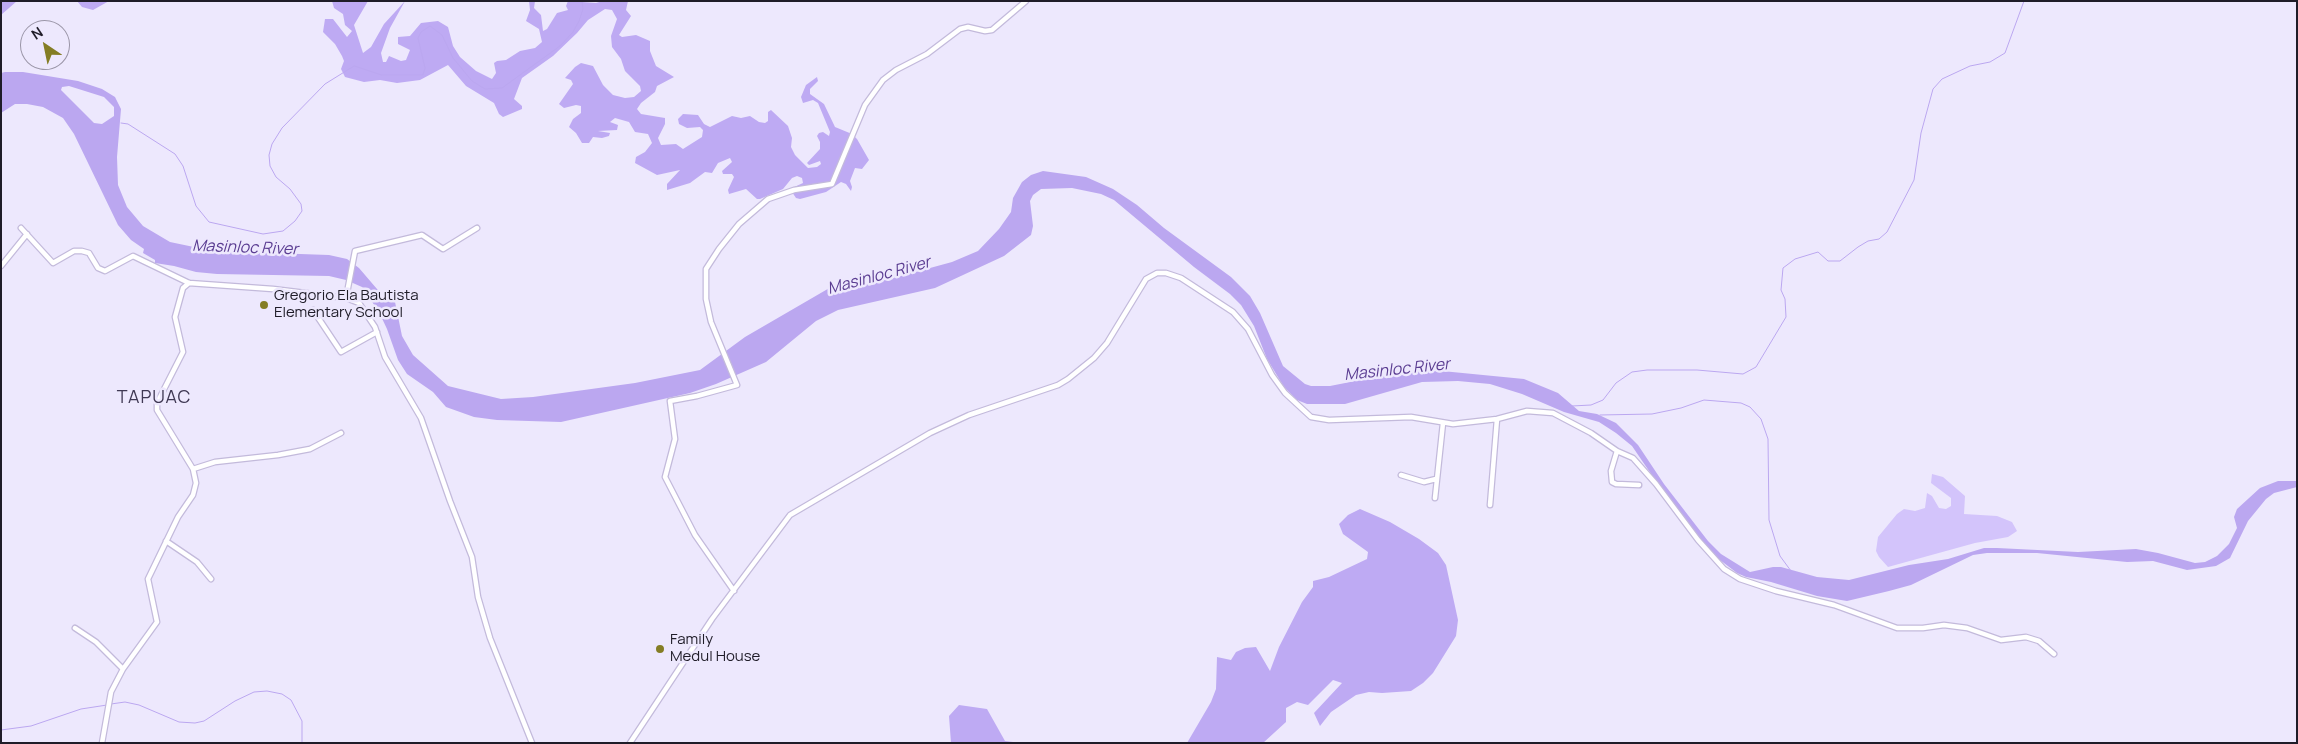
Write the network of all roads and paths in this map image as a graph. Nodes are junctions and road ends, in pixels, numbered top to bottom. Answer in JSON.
{"nodes":[{"id":1,"x":1026,"y":1,"type":"edge"},
{"id":2,"x":21,"y":228,"type":"dead end"},
{"id":3,"x":477,"y":228,"type":"dead end"},
{"id":4,"x":27,"y":234,"type":"junction"},
{"id":5,"x":1,"y":266,"type":"edge"},
{"id":6,"x":190,"y":283,"type":"junction"},
{"id":7,"x":346,"y":298,"type":"junction"},
{"id":8,"x":313,"y":310,"type":"dead end"},
{"id":9,"x":377,"y":332,"type":"junction"},
{"id":10,"x":1497,"y":419,"type":"junction"},
{"id":11,"x":1443,"y":423,"type":"junction"},
{"id":12,"x":341,"y":433,"type":"dead end"},
{"id":13,"x":1617,"y":451,"type":"junction"},
{"id":14,"x":193,"y":469,"type":"junction"},
{"id":15,"x":1401,"y":475,"type":"dead end"},
{"id":16,"x":1436,"y":479,"type":"junction"},
{"id":17,"x":1639,"y":486,"type":"dead end"},
{"id":18,"x":1434,"y":498,"type":"dead end"},
{"id":19,"x":1490,"y":505,"type":"dead end"},
{"id":20,"x":166,"y":541,"type":"junction"},
{"id":21,"x":210,"y":579,"type":"dead end"},
{"id":22,"x":734,"y":591,"type":"junction"},
{"id":23,"x":75,"y":628,"type":"dead end"},
{"id":24,"x":2054,"y":654,"type":"dead end"},
{"id":25,"x":123,"y":669,"type":"junction"},
{"id":26,"x":102,"y":743,"type":"edge"},
{"id":27,"x":532,"y":743,"type":"edge"},
{"id":28,"x":630,"y":743,"type":"edge"}],
"edges":[{"from":1,"to":22,"type":"street"},
{"from":2,"to":4,"type":"street"},
{"from":3,"to":7,"type":"street"},
{"from":4,"to":5,"type":"street"},
{"from":4,"to":6,"type":"street"},
{"from":6,"to":7,"type":"street"},
{"from":6,"to":14,"type":"street"},
{"from":7,"to":9,"type":"street"},
{"from":8,"to":9,"type":"street"},
{"from":9,"to":27,"type":"street"},
{"from":10,"to":11,"type":"street"},
{"from":10,"to":13,"type":"street"},
{"from":10,"to":19,"type":"street"},
{"from":11,"to":16,"type":"street"},
{"from":11,"to":22,"type":"street"},
{"from":12,"to":14,"type":"street"},
{"from":13,"to":17,"type":"street"},
{"from":13,"to":24,"type":"street"},
{"from":14,"to":20,"type":"street"},
{"from":15,"to":16,"type":"street"},
{"from":16,"to":18,"type":"street"},
{"from":20,"to":21,"type":"street"},
{"from":20,"to":25,"type":"street"},
{"from":22,"to":28,"type":"street"},
{"from":23,"to":25,"type":"street"},
{"from":25,"to":26,"type":"street"}]}
